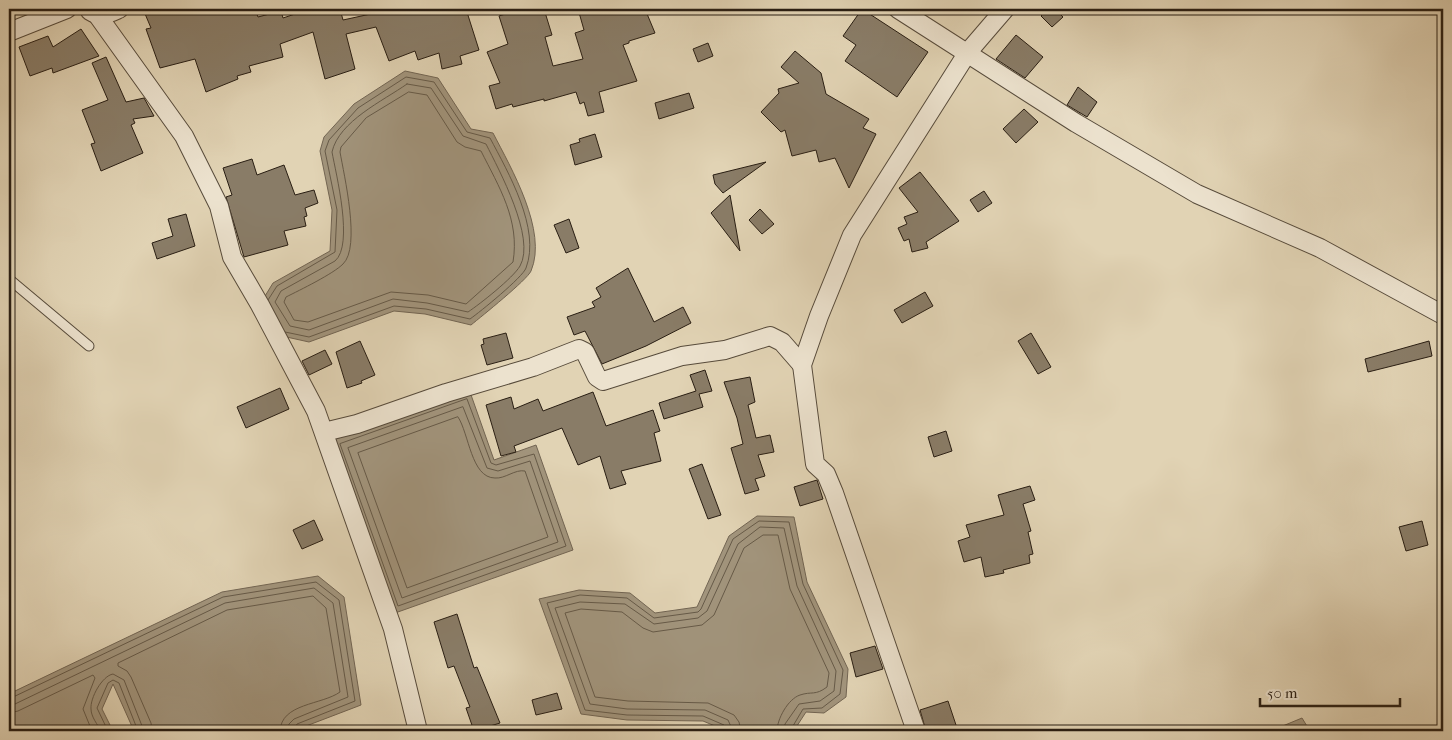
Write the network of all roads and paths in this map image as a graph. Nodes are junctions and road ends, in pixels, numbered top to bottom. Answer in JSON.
{"nodes":[{"id":1,"x":68,"y":9,"type":"edge"},
{"id":2,"x":119,"y":9,"type":"edge"},
{"id":3,"x":898,"y":9,"type":"edge"},
{"id":4,"x":1006,"y":9,"type":"edge"},
{"id":5,"x":92,"y":11,"type":"edge"},
{"id":6,"x":9,"y":32,"type":"edge"},
{"id":7,"x":968,"y":52,"type":"junction"},
{"id":8,"x":9,"y":279,"type":"edge"},
{"id":9,"x":1443,"y":315,"type":"edge"},
{"id":10,"x":89,"y":346,"type":"dead end"},
{"id":11,"x":802,"y":365,"type":"junction"},
{"id":12,"x":324,"y":432,"type":"junction"},
{"id":13,"x":418,"y":731,"type":"edge"},
{"id":14,"x":916,"y":731,"type":"edge"}],
"edges":[{"from":1,"to":6,"type":"street"},
{"from":2,"to":5,"type":"street"},
{"from":3,"to":7,"type":"street"},
{"from":4,"to":7,"type":"street"},
{"from":5,"to":12,"type":"street"},
{"from":7,"to":9,"type":"street"},
{"from":7,"to":11,"type":"street"},
{"from":8,"to":10,"type":"lane"},
{"from":11,"to":12,"type":"street"},
{"from":11,"to":14,"type":"street"},
{"from":12,"to":13,"type":"street"}]}
